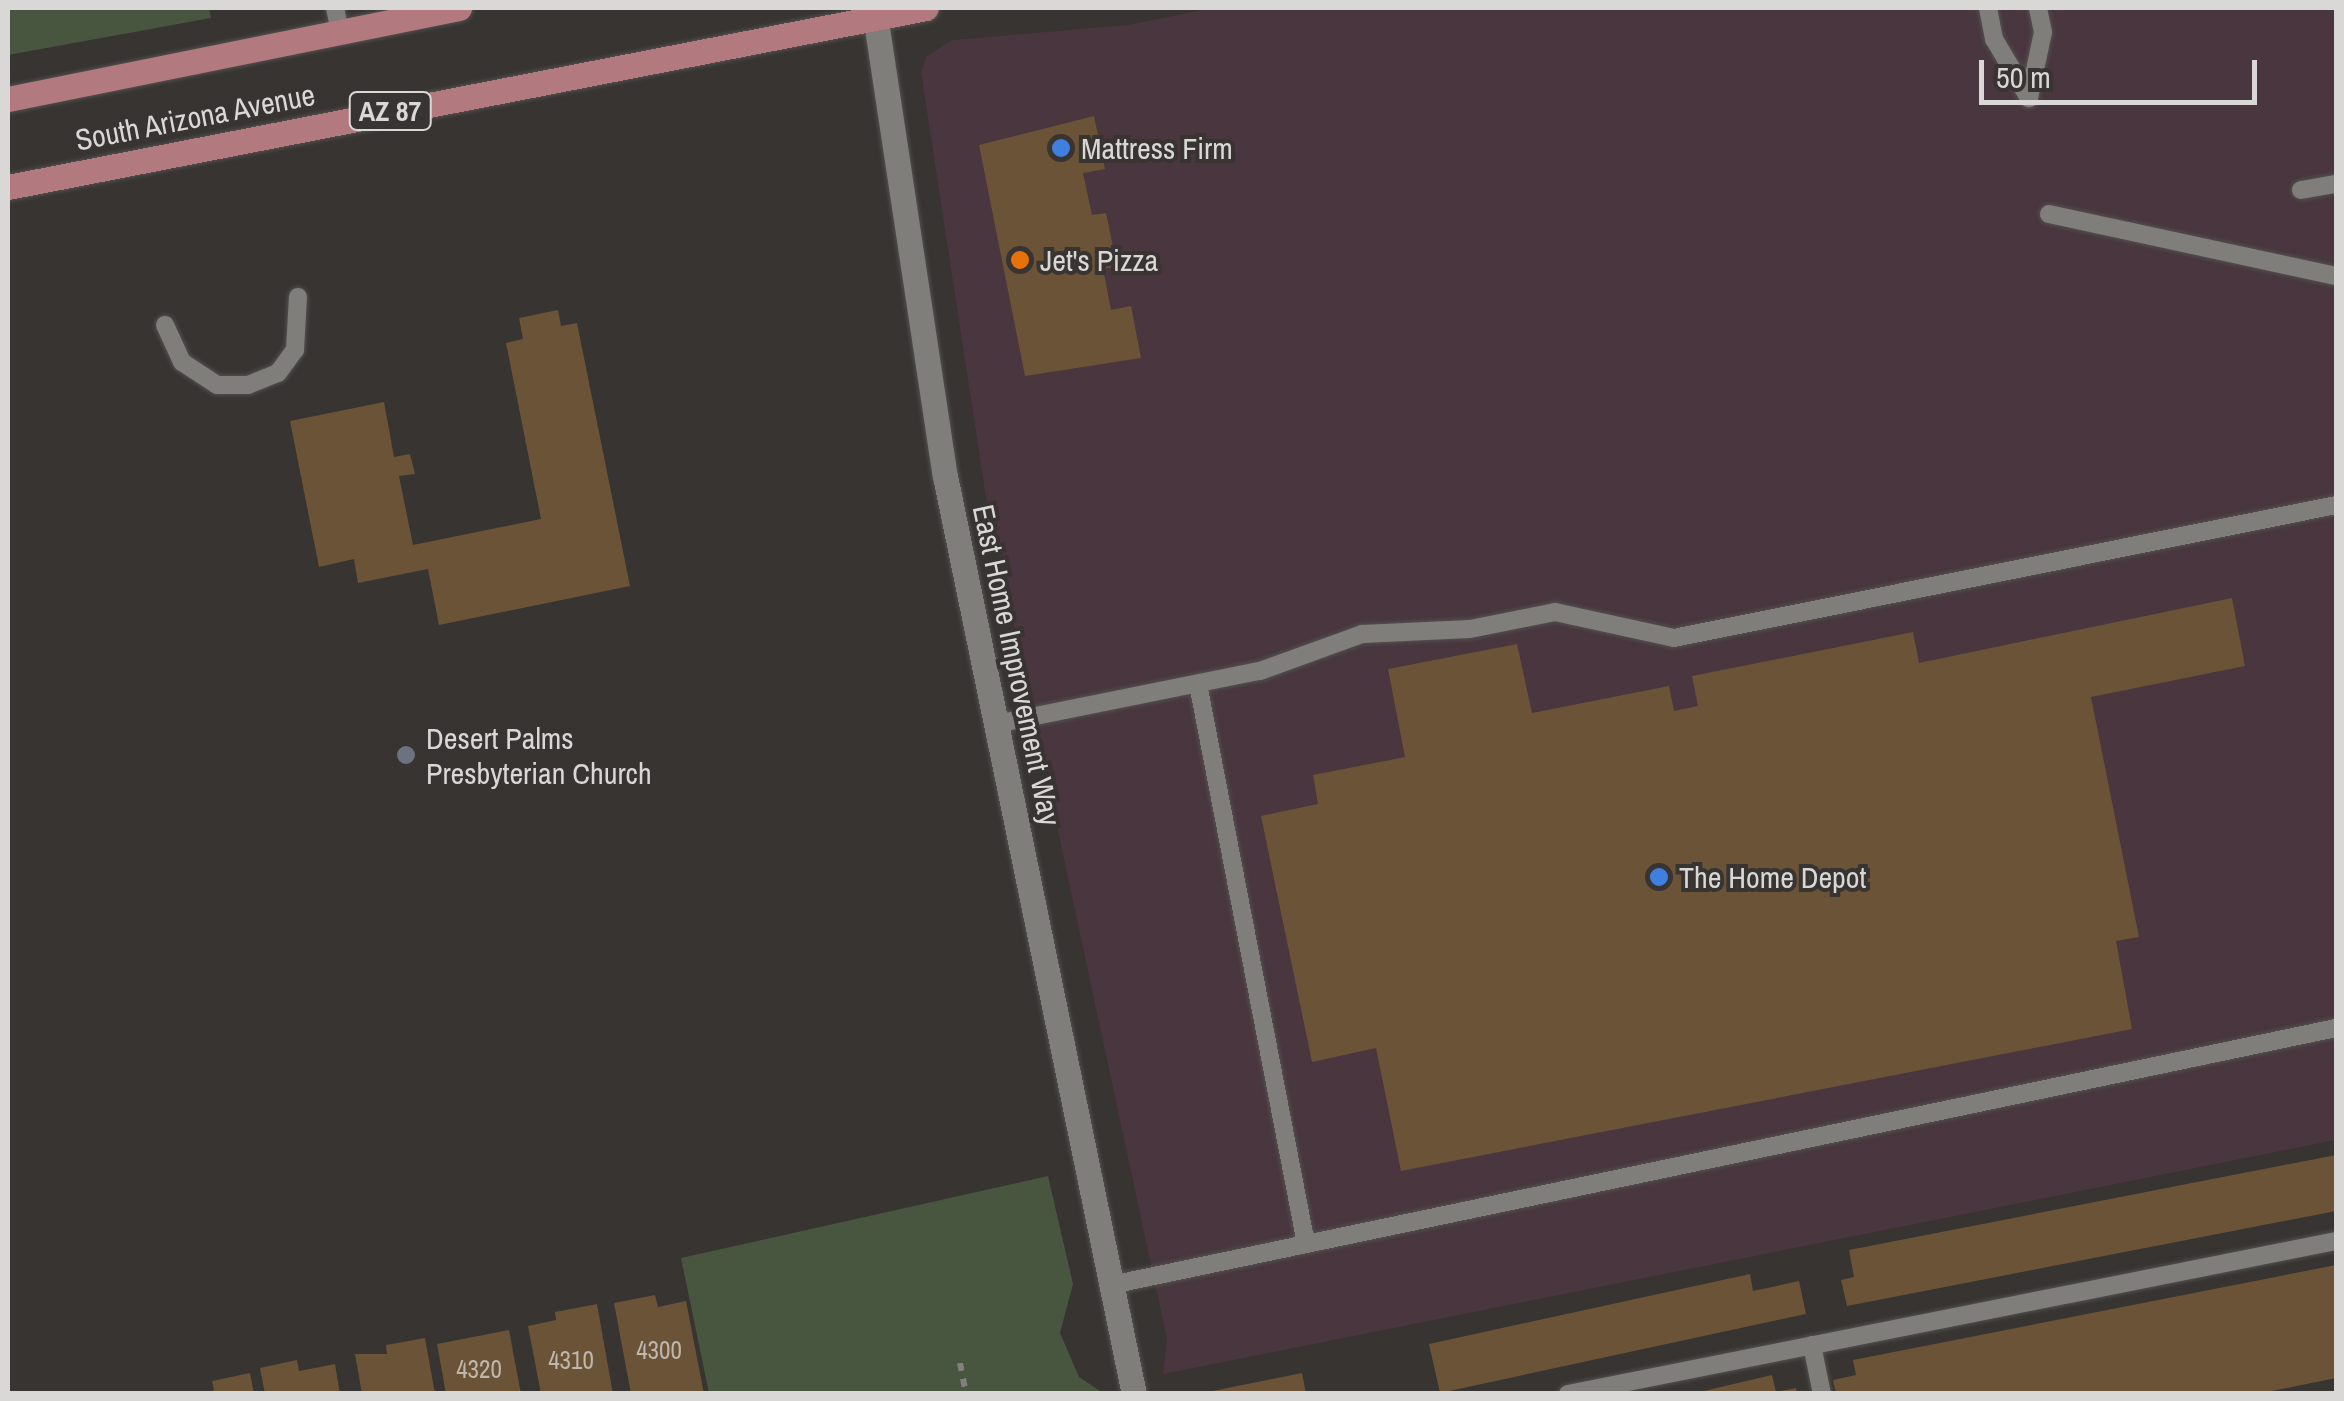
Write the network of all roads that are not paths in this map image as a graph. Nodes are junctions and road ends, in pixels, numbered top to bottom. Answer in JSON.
{"nodes":[{"id":1,"x":460,"y":8,"type":"edge"},
{"id":2,"x":926,"y":8,"type":"edge"},
{"id":3,"x":1988,"y":8,"type":"edge"},
{"id":4,"x":2038,"y":8,"type":"edge"},
{"id":5,"x":875,"y":12,"type":"edge"},
{"id":6,"x":338,"y":20,"type":"edge"},
{"id":7,"x":8,"y":99,"type":"edge"},
{"id":8,"x":2336,"y":184,"type":"edge"},
{"id":9,"x":8,"y":186,"type":"edge"},
{"id":10,"x":2302,"y":190,"type":"dead end"},
{"id":11,"x":2049,"y":214,"type":"dead end"},
{"id":12,"x":2336,"y":276,"type":"edge"},
{"id":13,"x":298,"y":297,"type":"dead end"},
{"id":14,"x":165,"y":325,"type":"dead end"},
{"id":15,"x":2336,"y":505,"type":"edge"},
{"id":16,"x":1198,"y":684,"type":"junction"},
{"id":17,"x":996,"y":724,"type":"junction"},
{"id":18,"x":2336,"y":1028,"type":"edge"},
{"id":19,"x":2336,"y":1241,"type":"edge"},
{"id":20,"x":1306,"y":1244,"type":"junction"},
{"id":21,"x":1111,"y":1285,"type":"junction"},
{"id":22,"x":1812,"y":1345,"type":"junction"},
{"id":23,"x":1134,"y":1394,"type":"edge"},
{"id":24,"x":1568,"y":1394,"type":"edge"},
{"id":25,"x":1822,"y":1394,"type":"edge"}],
"edges":[{"from":1,"to":6,"type":"main road","name":"South Arizona Avenue"},
{"from":2,"to":5,"type":"main road","name":"South Arizona Avenue","number":"AZ 87"},
{"from":3,"to":4,"type":"lane"},
{"from":5,"to":9,"type":"main road","name":"South Arizona Avenue","number":"AZ 87"},
{"from":5,"to":17,"type":"street","name":"East Home Improvement Way"},
{"from":6,"to":7,"type":"main road","name":"South Arizona Avenue"},
{"from":8,"to":10,"type":"lane"},
{"from":11,"to":12,"type":"lane"},
{"from":13,"to":14,"type":"lane"},
{"from":15,"to":16,"type":"lane"},
{"from":16,"to":17,"type":"lane"},
{"from":16,"to":20,"type":"lane"},
{"from":17,"to":21,"type":"street","name":"East Home Improvement Way"},
{"from":18,"to":20,"type":"lane"},
{"from":19,"to":22,"type":"lane"},
{"from":20,"to":21,"type":"lane"},
{"from":21,"to":23,"type":"street","name":"East Home Improvement Way"},
{"from":22,"to":24,"type":"lane"},
{"from":22,"to":25,"type":"lane"}]}
